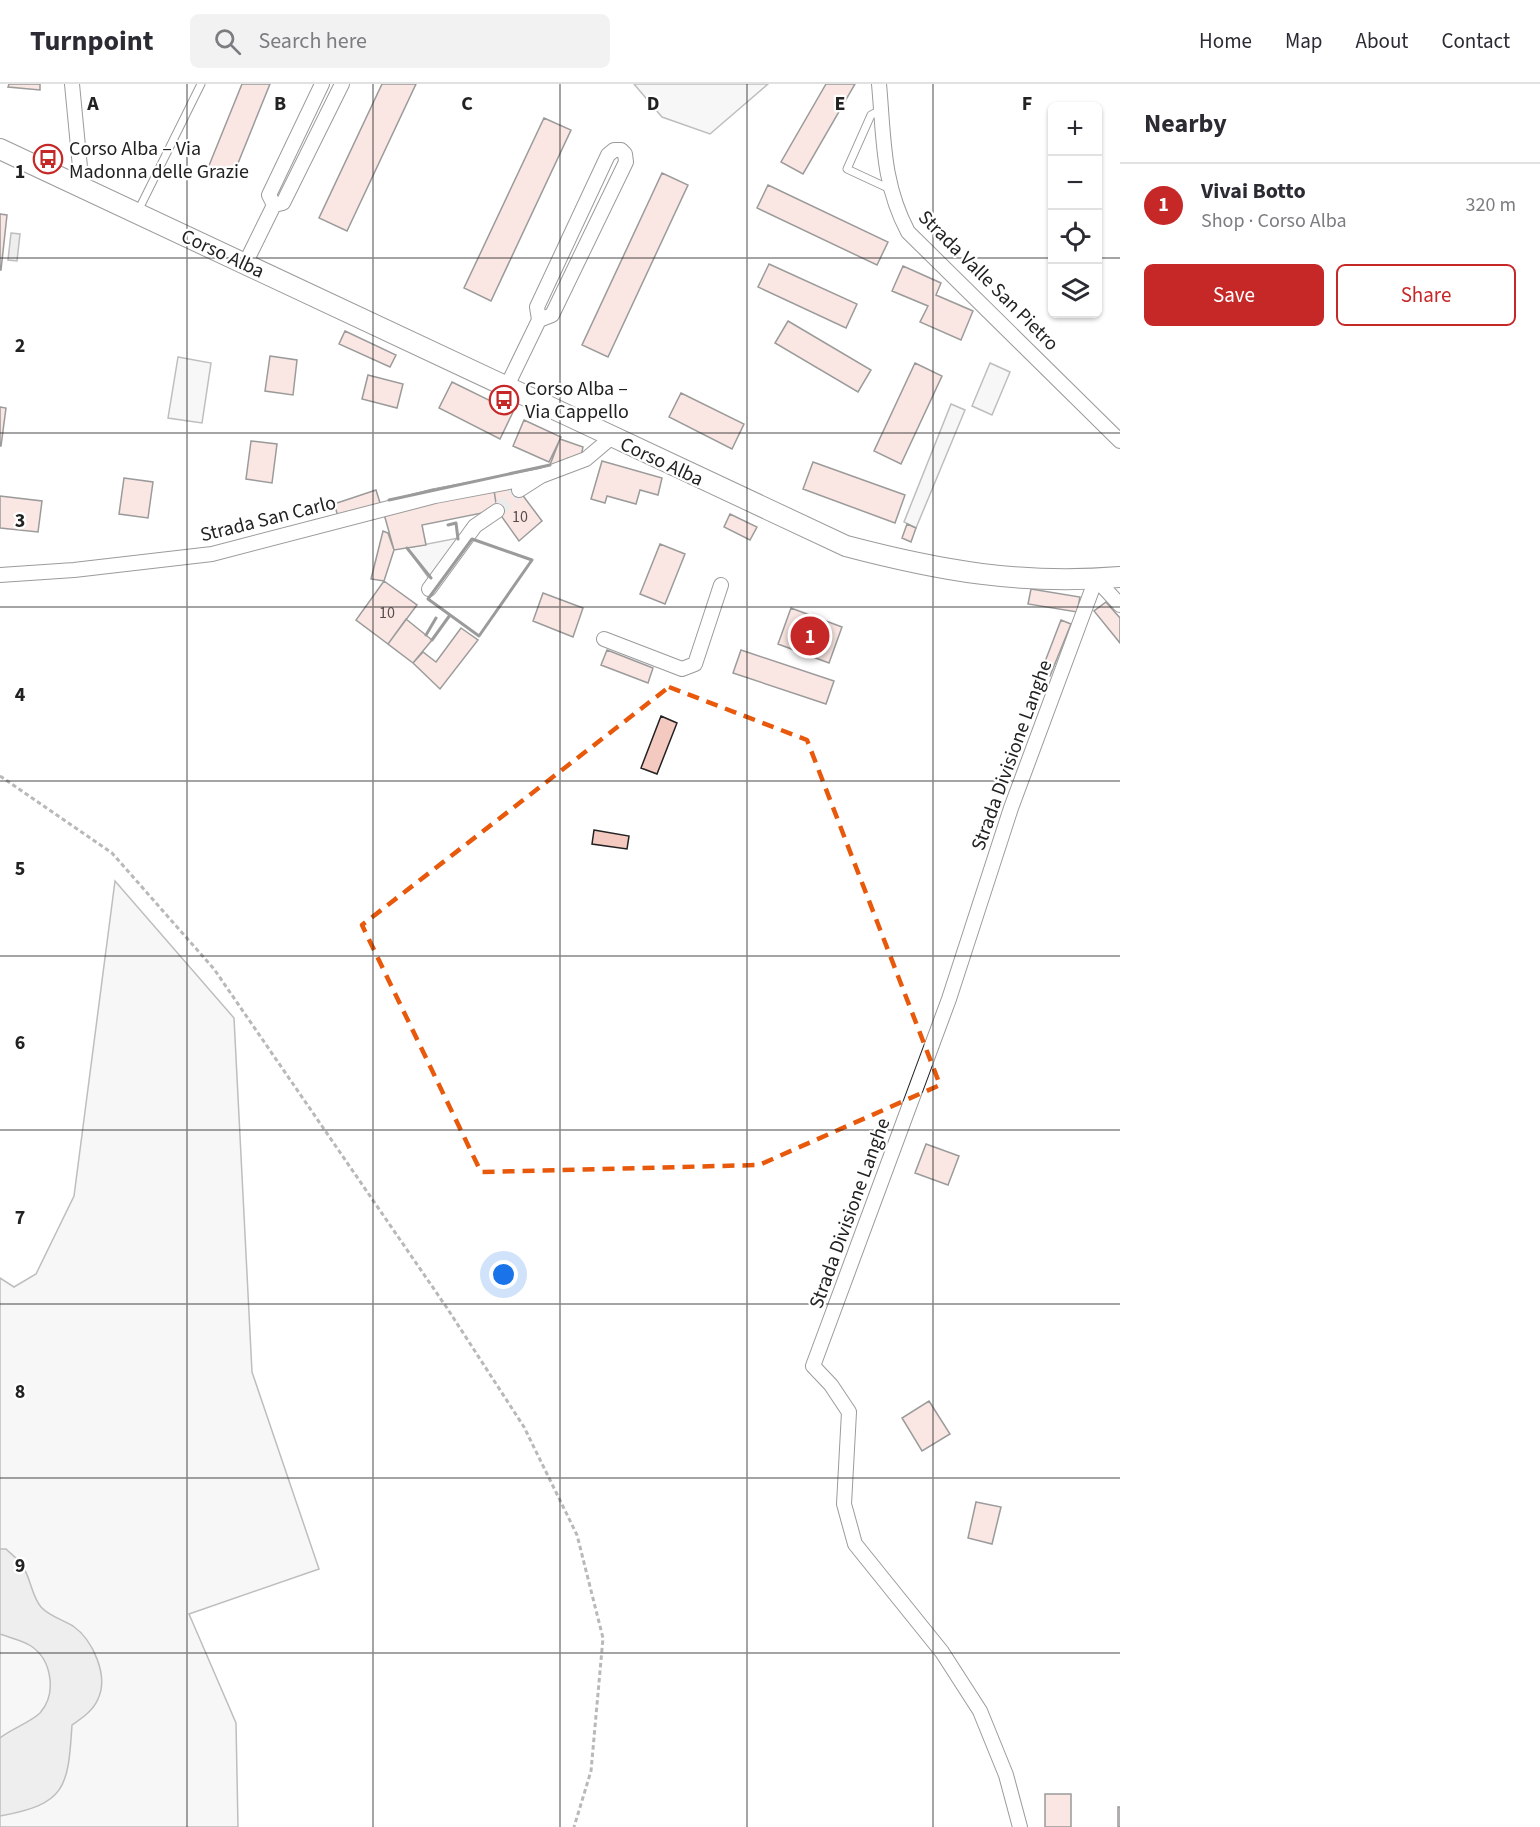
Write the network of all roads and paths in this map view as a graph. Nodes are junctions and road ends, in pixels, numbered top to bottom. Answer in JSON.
{"nodes":[{"id":1,"x":72,"y":84,"type":"edge"},
{"id":2,"x":201,"y":84,"type":"edge"},
{"id":3,"x":322,"y":84,"type":"edge"},
{"id":4,"x":342,"y":84,"type":"edge"},
{"id":5,"x":879,"y":84,"type":"edge"},
{"id":6,"x":882,"y":109,"type":"junction"},
{"id":7,"x":0,"y":149,"type":"edge"},
{"id":8,"x":82,"y":188,"type":"junction"},
{"id":9,"x":890,"y":189,"type":"junction"},
{"id":10,"x":274,"y":205,"type":"junction"},
{"id":11,"x":137,"y":214,"type":"junction"},
{"id":12,"x":245,"y":264,"type":"junction"},
{"id":13,"x":539,"y":320,"type":"junction"},
{"id":14,"x":507,"y":386,"type":"junction"},
{"id":15,"x":612,"y":437,"type":"junction"},
{"id":16,"x":1120,"y":441,"type":"edge"},
{"id":17,"x":542,"y":476,"type":"junction"},
{"id":18,"x":519,"y":490,"type":"tunnel mouth"},
{"id":19,"x":498,"y":511,"type":"tunnel mouth"},
{"id":20,"x":0,"y":575,"type":"edge"},
{"id":21,"x":1120,"y":577,"type":"edge"},
{"id":22,"x":1096,"y":579,"type":"junction"},
{"id":23,"x":721,"y":585,"type":"dead end"},
{"id":24,"x":429,"y":589,"type":"dead end"},
{"id":25,"x":1120,"y":605,"type":"edge"},
{"id":26,"x":604,"y":639,"type":"dead end"},
{"id":27,"x":0,"y":776,"type":"edge"},
{"id":28,"x":574,"y":1827,"type":"edge"},
{"id":29,"x":1020,"y":1827,"type":"edge"}],
"edges":[{"from":1,"to":8,"type":"street"},
{"from":2,"to":11,"type":"lane"},
{"from":3,"to":10,"type":"street"},
{"from":4,"to":10,"type":"street"},
{"from":5,"to":6,"type":"street","name":"Strada Valle San Pietro"},
{"from":6,"to":9,"type":"street","name":"Strada Valle San Pietro"},
{"from":6,"to":9,"type":"lane"},
{"from":7,"to":8,"type":"street","name":"Corso Alba"},
{"from":8,"to":11,"type":"street","name":"Corso Alba"},
{"from":9,"to":16,"type":"street","name":"Strada Valle San Pietro"},
{"from":10,"to":12,"type":"street"},
{"from":11,"to":12,"type":"street","name":"Corso Alba"},
{"from":12,"to":14,"type":"street","name":"Corso Alba"},
{"from":13,"to":13,"type":"street"},
{"from":13,"to":14,"type":"street"},
{"from":14,"to":15,"type":"street","name":"Corso Alba"},
{"from":15,"to":17,"type":"street","name":"Strada San Carlo"},
{"from":15,"to":22,"type":"street","name":"Corso Alba"},
{"from":17,"to":18,"type":"street","name":"Strada San Carlo"},
{"from":17,"to":20,"type":"street","name":"Strada San Carlo"},
{"from":19,"to":24,"type":"street"},
{"from":21,"to":22,"type":"street","name":"Corso Alba"},
{"from":22,"to":25,"type":"street"},
{"from":22,"to":29,"type":"street","name":"Strada Divisione Langhe"},
{"from":23,"to":26,"type":"street"},
{"from":27,"to":28,"type":"path"}]}
